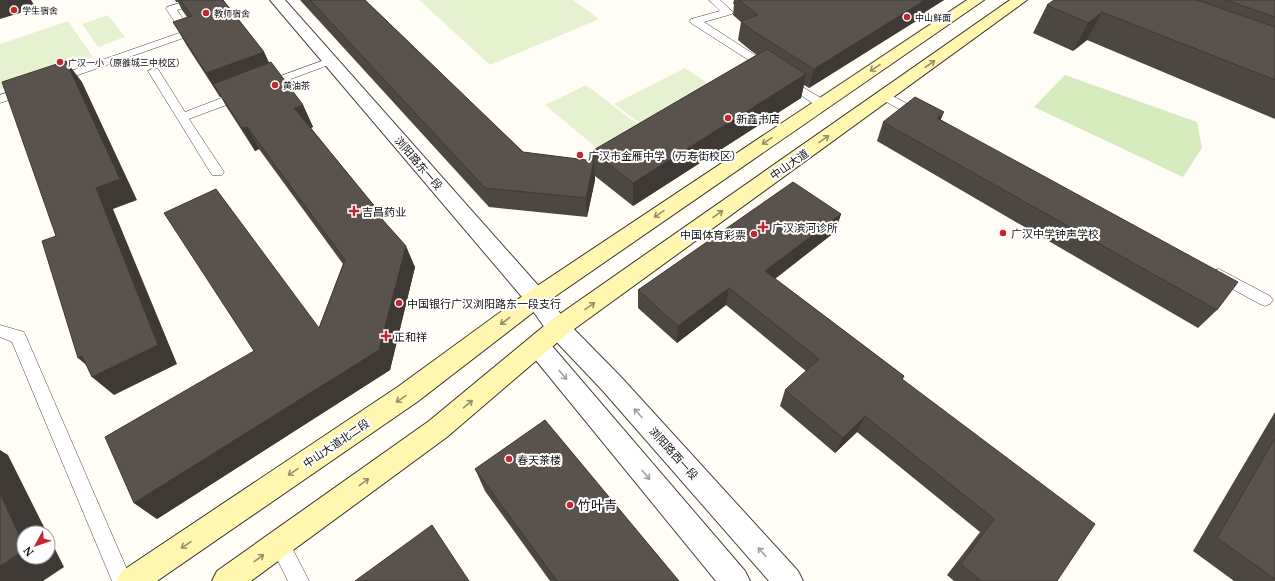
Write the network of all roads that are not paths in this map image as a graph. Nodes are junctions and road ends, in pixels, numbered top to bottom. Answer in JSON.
{"nodes":[{"id":1,"x":200,"y":0,"type":"edge"},
{"id":2,"x":277,"y":0,"type":"edge"},
{"id":3,"x":714,"y":0,"type":"edge"},
{"id":4,"x":977,"y":0,"type":"edge"},
{"id":5,"x":1020,"y":0,"type":"edge"},
{"id":6,"x":330,"y":61,"type":"junction"},
{"id":7,"x":154,"y":71,"type":"dead end"},
{"id":8,"x":885,"y":96,"type":"junction"},
{"id":9,"x":0,"y":99,"type":"edge"},
{"id":10,"x":822,"y":104,"type":"junction"},
{"id":11,"x":182,"y":117,"type":"junction"},
{"id":12,"x":931,"y":121,"type":"edge"},
{"id":13,"x":217,"y":172,"type":"dead end"},
{"id":14,"x":1210,"y":270,"type":"edge"},
{"id":15,"x":536,"y":298,"type":"junction"},
{"id":16,"x":1265,"y":300,"type":"dead end"},
{"id":17,"x":558,"y":328,"type":"junction"},
{"id":18,"x":0,"y":331,"type":"edge"},
{"id":19,"x":538,"y":346,"type":"junction"},
{"id":20,"x":279,"y":543,"type":"junction"},
{"id":21,"x":122,"y":581,"type":"edge"},
{"id":22,"x":132,"y":581,"type":"edge"},
{"id":23,"x":227,"y":581,"type":"edge"},
{"id":24,"x":300,"y":581,"type":"edge"},
{"id":25,"x":735,"y":581,"type":"edge"},
{"id":26,"x":788,"y":581,"type":"edge"}],
"edges":[{"from":1,"to":9,"type":"lane"},
{"from":2,"to":6,"type":"street","name":"浏阳路东一段"},
{"from":3,"to":10,"type":"lane"},
{"from":4,"to":10,"type":"main road","one_way":true},
{"from":8,"to":5,"type":"main road","name":"中山大道","one_way":true},
{"from":6,"to":11,"type":"lane"},
{"from":6,"to":15,"type":"street","name":"浏阳路东一段"},
{"from":7,"to":11,"type":"lane"},
{"from":8,"to":12,"type":"lane"},
{"from":17,"to":8,"type":"main road","name":"中山大道","one_way":true},
{"from":10,"to":15,"type":"main road","one_way":true},
{"from":11,"to":13,"type":"lane"},
{"from":14,"to":16,"type":"lane"},
{"from":15,"to":17,"type":"street","name":"浏阳路东一段"},
{"from":15,"to":22,"type":"main road","name":"中山大道北二段","one_way":true},
{"from":17,"to":19,"type":"main road"},
{"from":26,"to":17,"type":"street","name":"浏阳路西一段","one_way":true},
{"from":18,"to":21,"type":"lane"},
{"from":20,"to":19,"type":"main road","one_way":true},
{"from":19,"to":25,"type":"street","one_way":true},
{"from":23,"to":20,"type":"main road","one_way":true},
{"from":20,"to":24,"type":"lane"}]}
